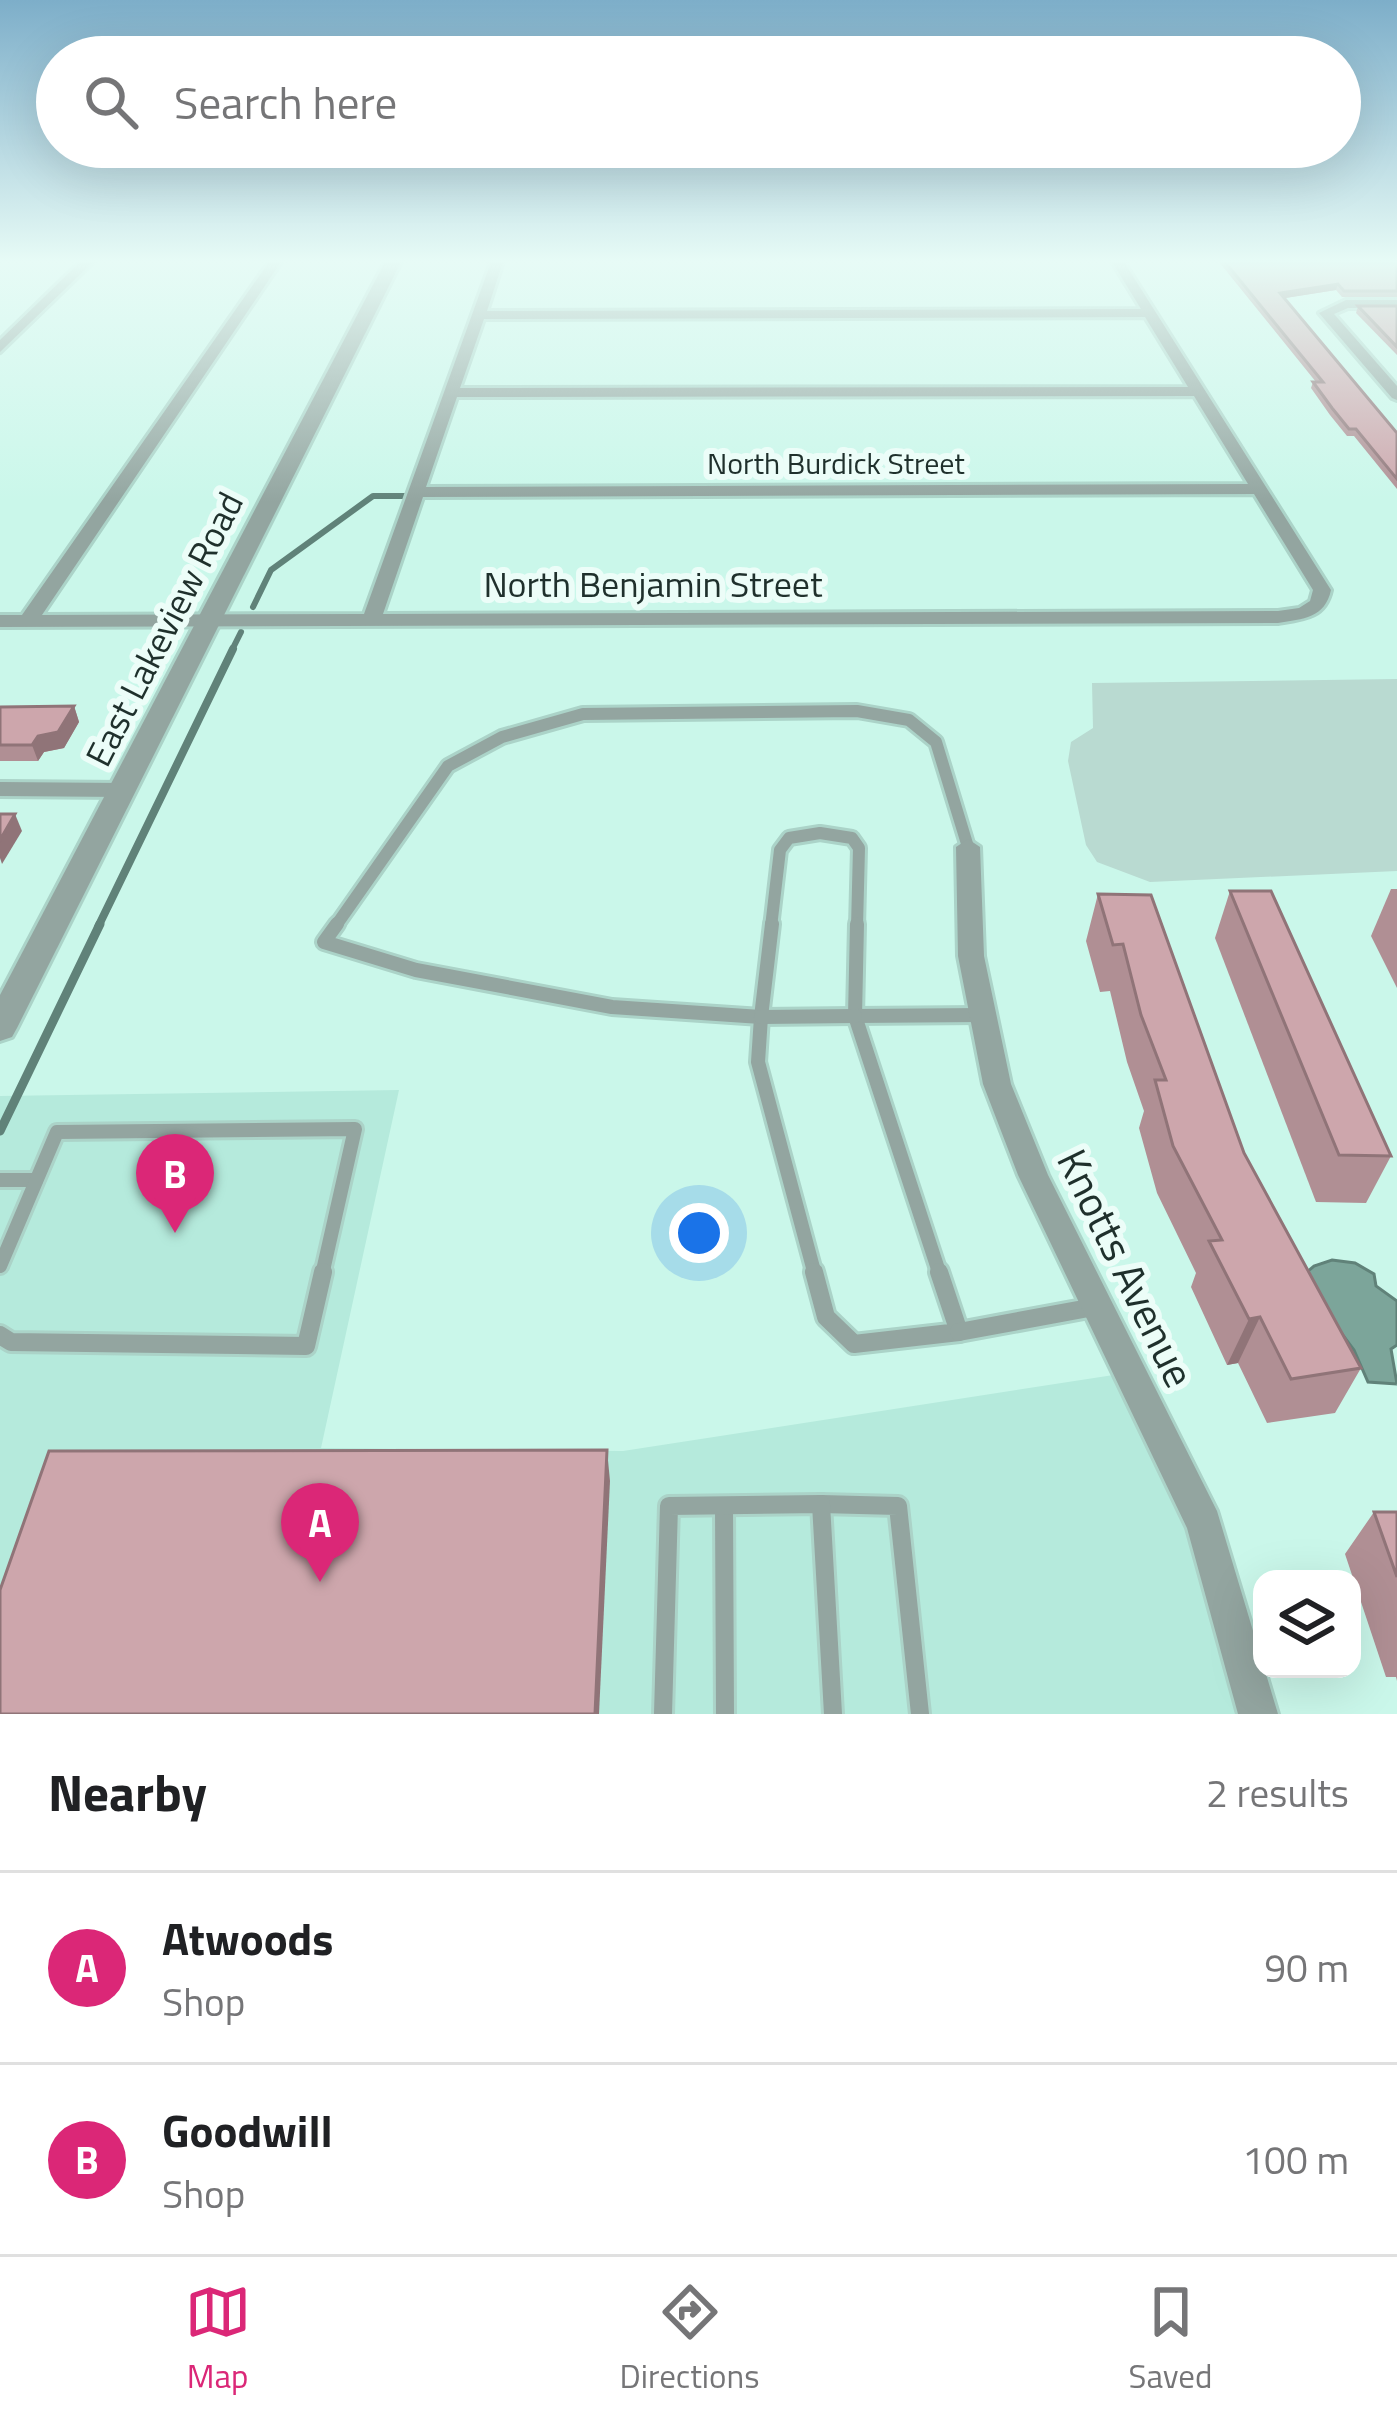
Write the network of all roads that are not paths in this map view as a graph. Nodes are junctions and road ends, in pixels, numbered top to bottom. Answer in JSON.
{"nodes":[{"id":1,"x":220,"y":342,"type":"edge"},
{"id":2,"x":352,"y":342,"type":"edge"},
{"id":3,"x":469,"y":342,"type":"edge"},
{"id":4,"x":1167,"y":342,"type":"edge"},
{"id":5,"x":1350,"y":342,"type":"edge"},
{"id":6,"x":1378,"y":373,"type":"junction"},
{"id":7,"x":1397,"y":373,"type":"edge"},
{"id":8,"x":1197,"y":391,"type":"junction"},
{"id":9,"x":451,"y":393,"type":"junction"},
{"id":10,"x":1397,"y":395,"type":"edge"},
{"id":11,"x":1256,"y":489,"type":"junction"},
{"id":12,"x":416,"y":492,"type":"junction"},
{"id":13,"x":372,"y":618,"type":"junction"},
{"id":14,"x":0,"y":621,"type":"edge"},
{"id":15,"x":28,"y":621,"type":"junction"},
{"id":16,"x":208,"y":622,"type":"junction"},
{"id":17,"x":0,"y":789,"type":"edge"},
{"id":18,"x":122,"y":790,"type":"junction"},
{"id":19,"x":968,"y":847,"type":"joint"},
{"id":20,"x":854,"y":1014,"type":"junction"},
{"id":21,"x":981,"y":1015,"type":"junction"},
{"id":22,"x":761,"y":1018,"type":"junction"},
{"id":23,"x":0,"y":1026,"type":"edge"},
{"id":24,"x":0,"y":1180,"type":"edge"},
{"id":25,"x":36,"y":1180,"type":"junction"},
{"id":26,"x":0,"y":1267,"type":"edge"},
{"id":27,"x":1097,"y":1306,"type":"junction"},
{"id":28,"x":959,"y":1332,"type":"junction"},
{"id":29,"x":0,"y":1335,"type":"edge"},
{"id":30,"x":821,"y":1504,"type":"junction"},
{"id":31,"x":724,"y":1506,"type":"junction"},
{"id":32,"x":663,"y":1714,"type":"edge"},
{"id":33,"x":725,"y":1714,"type":"edge"},
{"id":34,"x":832,"y":1714,"type":"edge"},
{"id":35,"x":920,"y":1714,"type":"edge"},
{"id":36,"x":1258,"y":1714,"type":"edge"}],
"edges":[{"from":1,"to":15,"type":"street"},
{"from":2,"to":16,"type":"street","name":"East Lakeview Road"},
{"from":3,"to":9,"type":"street"},
{"from":4,"to":8,"type":"street"},
{"from":5,"to":6,"type":"street"},
{"from":6,"to":7,"type":"street"},
{"from":6,"to":10,"type":"street"},
{"from":8,"to":9,"type":"street"},
{"from":8,"to":11,"type":"street"},
{"from":9,"to":12,"type":"street"},
{"from":11,"to":12,"type":"street","name":"North Burdick Street"},
{"from":11,"to":13,"type":"street","name":"North Benjamin Street"},
{"from":12,"to":13,"type":"street"},
{"from":13,"to":16,"type":"street","name":"North Benjamin Street"},
{"from":14,"to":15,"type":"street","name":"North Benjamin Street"},
{"from":15,"to":16,"type":"street","name":"North Benjamin Street"},
{"from":16,"to":18,"type":"street","name":"East Lakeview Road"},
{"from":17,"to":18,"type":"street"},
{"from":18,"to":23,"type":"street","name":"East Lakeview Road"},
{"from":19,"to":21,"type":"street","name":"Knotts Avenue"},
{"from":19,"to":22,"type":"lane"},
{"from":20,"to":21,"type":"lane"},
{"from":20,"to":22,"type":"lane"},
{"from":20,"to":22,"type":"lane"},
{"from":20,"to":28,"type":"lane"},
{"from":21,"to":27,"type":"street","name":"Knotts Avenue"},
{"from":22,"to":28,"type":"lane"},
{"from":24,"to":25,"type":"lane"},
{"from":25,"to":26,"type":"lane"},
{"from":25,"to":29,"type":"lane"},
{"from":27,"to":28,"type":"lane"},
{"from":27,"to":36,"type":"street","name":"Knotts Avenue"},
{"from":30,"to":31,"type":"lane"},
{"from":30,"to":34,"type":"lane"},
{"from":30,"to":35,"type":"lane"},
{"from":31,"to":32,"type":"lane"},
{"from":31,"to":33,"type":"lane"}]}
